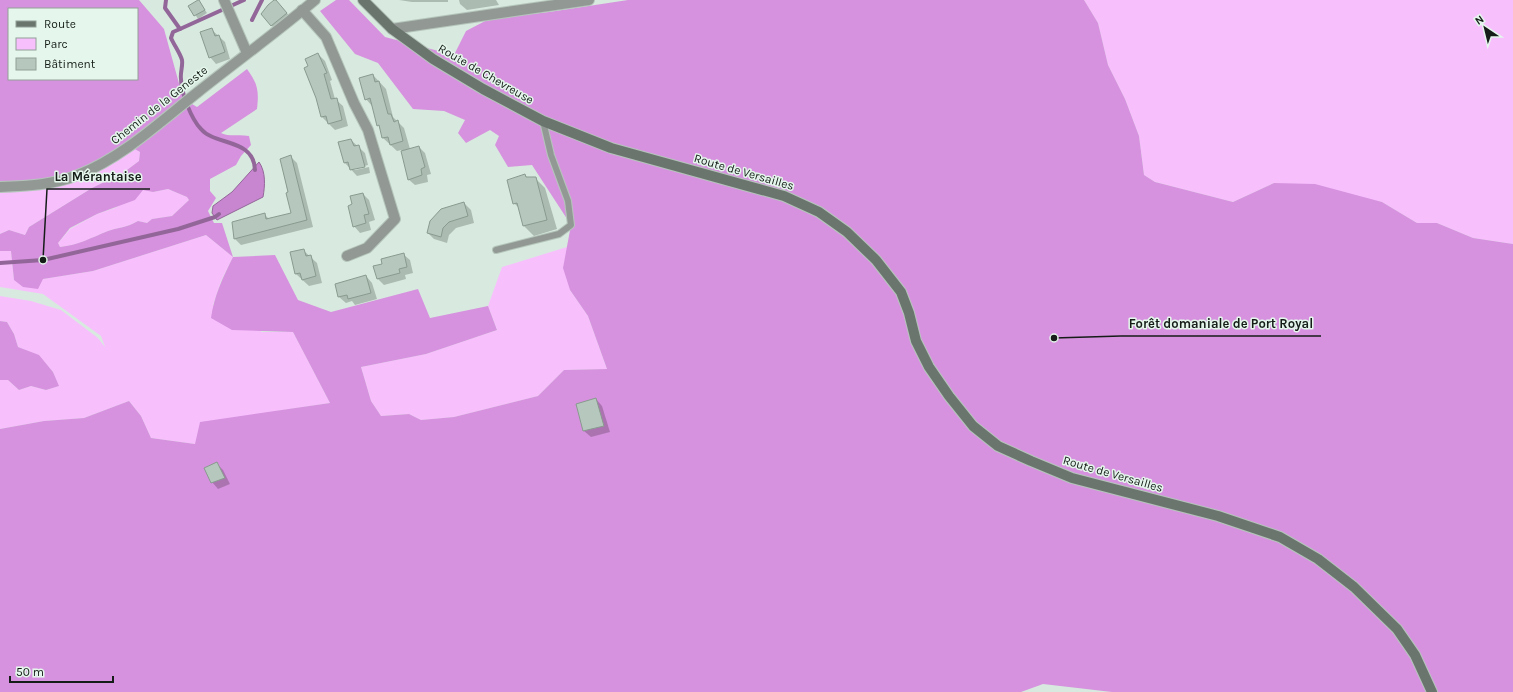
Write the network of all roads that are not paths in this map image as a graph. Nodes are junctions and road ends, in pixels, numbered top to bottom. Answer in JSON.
{"nodes":[{"id":1,"x":315,"y":0,"type":"edge"},
{"id":2,"x":363,"y":0,"type":"edge"},
{"id":3,"x":589,"y":0,"type":"edge"},
{"id":4,"x":225,"y":2,"type":"edge"},
{"id":5,"x":302,"y":10,"type":"junction"},
{"id":6,"x":392,"y":29,"type":"junction"},
{"id":7,"x":246,"y":54,"type":"junction"},
{"id":8,"x":543,"y":121,"type":"junction"},
{"id":9,"x":610,"y":148,"type":"joint"},
{"id":10,"x":0,"y":187,"type":"edge"},
{"id":11,"x":496,"y":250,"type":"dead end"},
{"id":12,"x":348,"y":256,"type":"dead end"},
{"id":13,"x":1432,"y":692,"type":"edge"}],
"edges":[{"from":1,"to":5,"type":"street","name":"Chemin de la Geneste"},
{"from":2,"to":6,"type":"main road","name":"Route de Chevreuse"},
{"from":3,"to":6,"type":"street"},
{"from":4,"to":7,"type":"street"},
{"from":5,"to":7,"type":"street","name":"Chemin de la Geneste"},
{"from":5,"to":12,"type":"street"},
{"from":6,"to":8,"type":"main road","name":"Route de Chevreuse"},
{"from":7,"to":10,"type":"street","name":"Chemin de la Geneste"},
{"from":8,"to":9,"type":"main road","name":"Route de Chevreuse"},
{"from":8,"to":11,"type":"lane"},
{"from":9,"to":13,"type":"main road","name":"Route de Versailles"}]}
